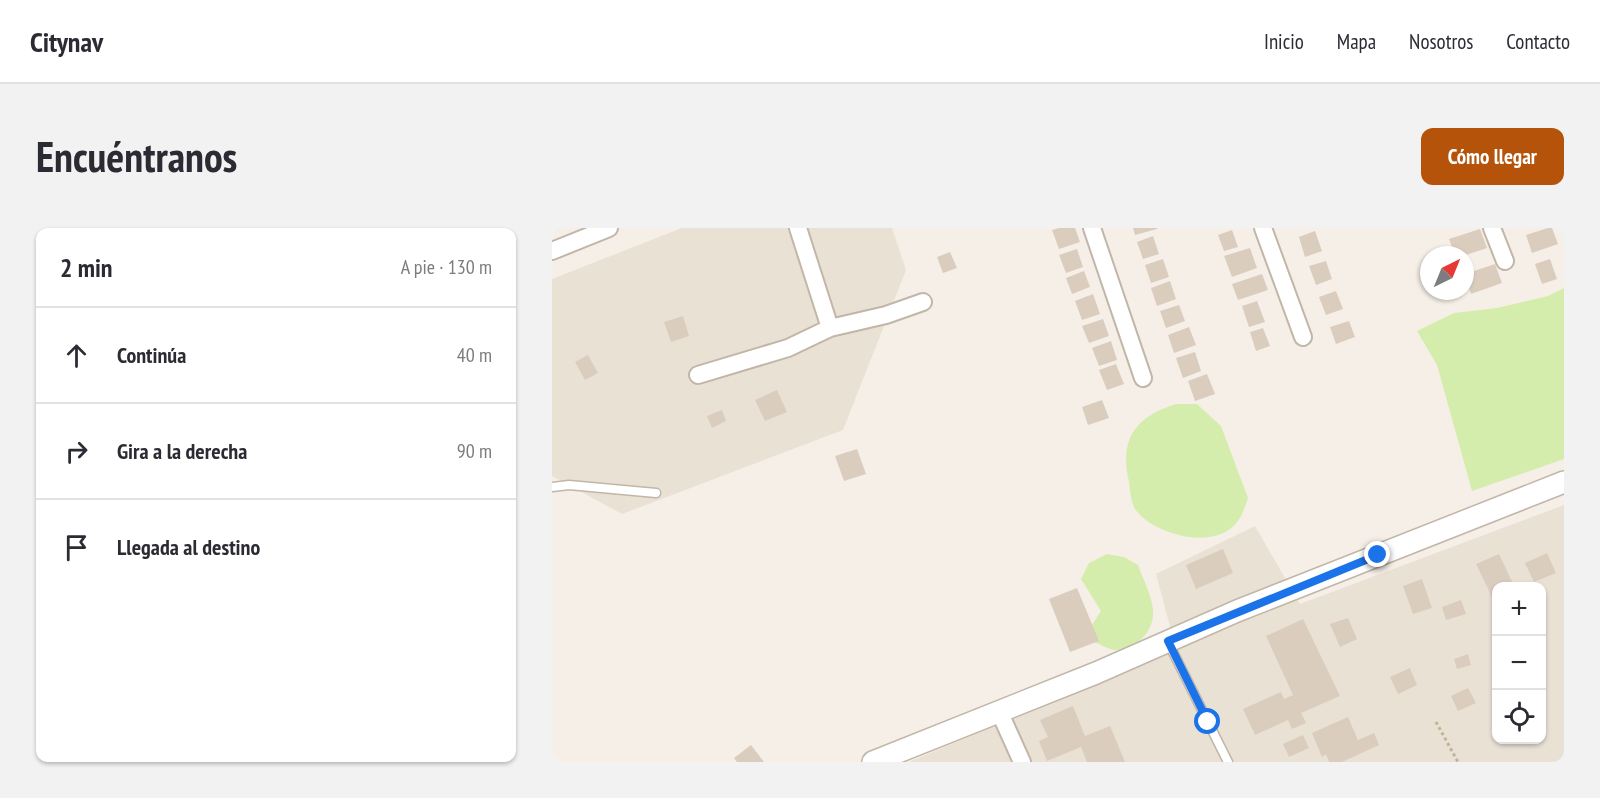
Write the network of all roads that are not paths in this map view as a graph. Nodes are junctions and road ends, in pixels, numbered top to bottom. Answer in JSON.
{"nodes":[{"id":1,"x":609,"y":228,"type":"edge"},
{"id":2,"x":798,"y":228,"type":"edge"},
{"id":3,"x":1092,"y":228,"type":"edge"},
{"id":4,"x":1263,"y":228,"type":"edge"},
{"id":5,"x":1492,"y":228,"type":"edge"},
{"id":6,"x":552,"y":251,"type":"edge"},
{"id":7,"x":1505,"y":261,"type":"dead end"},
{"id":8,"x":923,"y":302,"type":"dead end"},
{"id":9,"x":830,"y":328,"type":"junction"},
{"id":10,"x":1303,"y":337,"type":"dead end"},
{"id":11,"x":698,"y":375,"type":"dead end"},
{"id":12,"x":1143,"y":378,"type":"dead end"},
{"id":13,"x":1564,"y":482,"type":"edge"},
{"id":14,"x":552,"y":487,"type":"edge"},
{"id":15,"x":656,"y":493,"type":"dead end"},
{"id":16,"x":1168,"y":641,"type":"junction"},
{"id":17,"x":999,"y":711,"type":"junction"},
{"id":18,"x":873,"y":762,"type":"edge"},
{"id":19,"x":1022,"y":762,"type":"edge"},
{"id":20,"x":1228,"y":762,"type":"edge"}],
"edges":[{"from":1,"to":6,"type":"street"},
{"from":2,"to":9,"type":"street"},
{"from":3,"to":12,"type":"street"},
{"from":4,"to":10,"type":"street"},
{"from":5,"to":7,"type":"street"},
{"from":8,"to":9,"type":"street"},
{"from":9,"to":11,"type":"street"},
{"from":13,"to":16,"type":"street"},
{"from":14,"to":15,"type":"lane"},
{"from":16,"to":17,"type":"street"},
{"from":16,"to":20,"type":"lane"},
{"from":17,"to":18,"type":"street"},
{"from":17,"to":19,"type":"street"}]}
